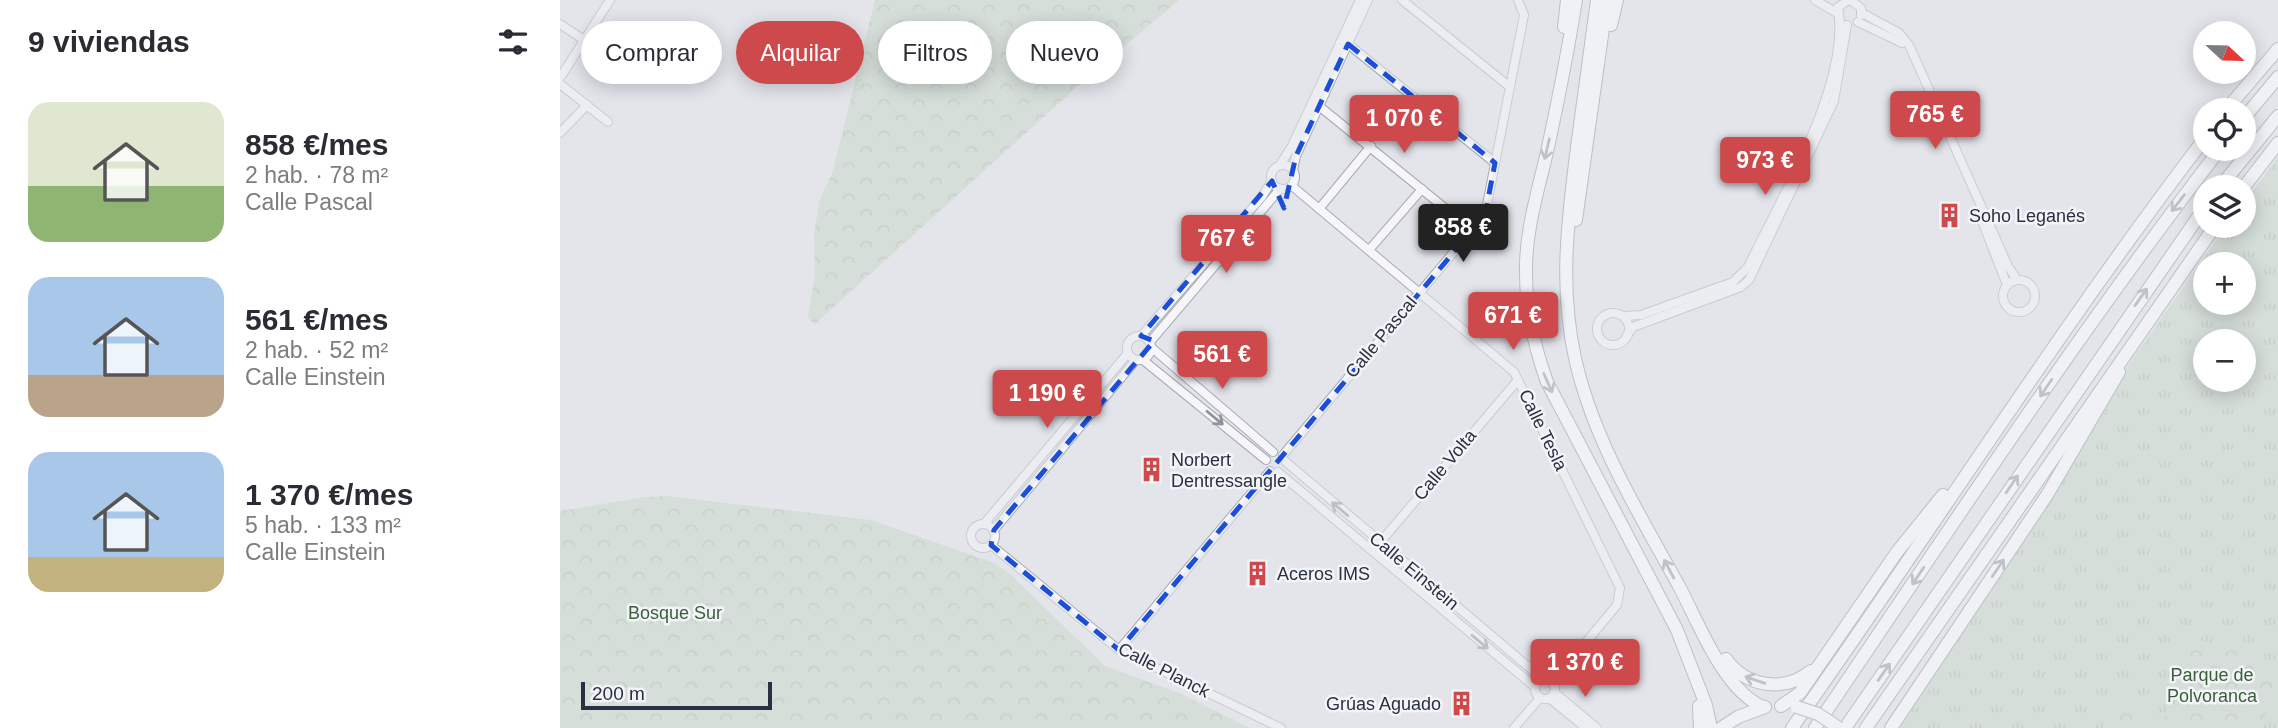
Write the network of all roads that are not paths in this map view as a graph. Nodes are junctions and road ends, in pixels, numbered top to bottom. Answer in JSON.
{"nodes":[{"id":1,"x":610,"y":0,"type":"edge"},
{"id":2,"x":1360,"y":0,"type":"edge"},
{"id":3,"x":1368,"y":0,"type":"edge"},
{"id":4,"x":1402,"y":0,"type":"edge"},
{"id":5,"x":1518,"y":0,"type":"edge"},
{"id":6,"x":1567,"y":0,"type":"edge"},
{"id":7,"x":1576,"y":0,"type":"edge"},
{"id":8,"x":1597,"y":0,"type":"edge"},
{"id":9,"x":1608,"y":0,"type":"edge"},
{"id":10,"x":1616,"y":0,"type":"edge"},
{"id":11,"x":1815,"y":0,"type":"edge"},
{"id":12,"x":1846,"y":0,"type":"edge"},
{"id":13,"x":1838,"y":16,"type":"junction"},
{"id":14,"x":1860,"y":17,"type":"junction"},
{"id":15,"x":596,"y":21,"type":"edge"},
{"id":16,"x":560,"y":24,"type":"edge"},
{"id":17,"x":1847,"y":25,"type":"junction"},
{"id":18,"x":581,"y":38,"type":"edge"},
{"id":19,"x":1348,"y":44,"type":"junction"},
{"id":20,"x":581,"y":45,"type":"edge"},
{"id":21,"x":2278,"y":49,"type":"edge"},
{"id":22,"x":1597,"y":72,"type":"junction"},
{"id":23,"x":2278,"y":77,"type":"edge"},
{"id":24,"x":560,"y":78,"type":"edge"},
{"id":25,"x":1562,"y":82,"type":"junction"},
{"id":26,"x":560,"y":84,"type":"edge"},
{"id":27,"x":1510,"y":87,"type":"junction"},
{"id":28,"x":2236,"y":98,"type":"edge"},
{"id":29,"x":2256,"y":104,"type":"edge"},
{"id":30,"x":587,"y":105,"type":"junction"},
{"id":31,"x":1319,"y":106,"type":"junction"},
{"id":32,"x":2278,"y":116,"type":"edge"},
{"id":33,"x":608,"y":122,"type":"dead end"},
{"id":34,"x":560,"y":133,"type":"edge"},
{"id":35,"x":2278,"y":143,"type":"edge"},
{"id":36,"x":1371,"y":146,"type":"junction"},
{"id":37,"x":2193,"y":154,"type":"edge"},
{"id":38,"x":2211,"y":161,"type":"edge"},
{"id":39,"x":1495,"y":163,"type":"junction"},
{"id":40,"x":1280,"y":165,"type":"junction"},
{"id":41,"x":1293,"y":170,"type":"junction"},
{"id":42,"x":2230,"y":175,"type":"edge"},
{"id":43,"x":2253,"y":175,"type":"edge"},
{"id":44,"x":1272,"y":181,"type":"junction"},
{"id":45,"x":1292,"y":186,"type":"junction"},
{"id":46,"x":1280,"y":189,"type":"junction"},
{"id":47,"x":1422,"y":189,"type":"junction"},
{"id":48,"x":1319,"y":208,"type":"junction"},
{"id":49,"x":2193,"y":224,"type":"edge"},
{"id":50,"x":1472,"y":230,"type":"junction"},
{"id":51,"x":2206,"y":238,"type":"edge"},
{"id":52,"x":1369,"y":250,"type":"junction"},
{"id":53,"x":2017,"y":280,"type":"junction"},
{"id":54,"x":2007,"y":285,"type":"junction"},
{"id":55,"x":1419,"y":292,"type":"junction"},
{"id":56,"x":2159,"y":303,"type":"junction"},
{"id":57,"x":1623,"y":316,"type":"junction"},
{"id":58,"x":1627,"y":335,"type":"junction"},
{"id":59,"x":1141,"y":336,"type":"junction"},
{"id":60,"x":1151,"y":345,"type":"junction"},
{"id":61,"x":1128,"y":354,"type":"junction"},
{"id":62,"x":1139,"y":360,"type":"junction"},
{"id":63,"x":1518,"y":380,"type":"junction"},
{"id":64,"x":2016,"y":401,"type":"junction"},
{"id":65,"x":1594,"y":414,"type":"junction"},
{"id":66,"x":1273,"y":452,"type":"junction"},
{"id":67,"x":1284,"y":459,"type":"junction"},
{"id":68,"x":1266,"y":460,"type":"junction"},
{"id":69,"x":1274,"y":471,"type":"junction"},
{"id":70,"x":984,"y":524,"type":"junction"},
{"id":71,"x":994,"y":530,"type":"junction"},
{"id":72,"x":1380,"y":543,"type":"junction"},
{"id":73,"x":992,"y":545,"type":"junction"},
{"id":74,"x":1373,"y":551,"type":"junction"},
{"id":75,"x":1702,"y":629,"type":"junction"},
{"id":76,"x":1119,"y":650,"type":"junction"},
{"id":77,"x":1818,"y":667,"type":"junction"},
{"id":78,"x":1690,"y":668,"type":"junction"},
{"id":79,"x":1543,"y":679,"type":"junction"},
{"id":80,"x":1535,"y":687,"type":"junction"},
{"id":81,"x":1549,"y":693,"type":"junction"},
{"id":82,"x":1781,"y":706,"type":"junction"},
{"id":83,"x":1763,"y":707,"type":"junction"},
{"id":84,"x":1281,"y":728,"type":"edge"},
{"id":85,"x":1514,"y":728,"type":"edge"},
{"id":86,"x":1586,"y":728,"type":"edge"},
{"id":87,"x":1597,"y":728,"type":"edge"},
{"id":88,"x":1700,"y":728,"type":"edge"},
{"id":89,"x":1711,"y":728,"type":"edge"},
{"id":90,"x":1721,"y":728,"type":"edge"},
{"id":91,"x":1792,"y":728,"type":"edge"},
{"id":92,"x":1815,"y":728,"type":"edge"},
{"id":93,"x":1842,"y":728,"type":"edge"},
{"id":94,"x":1866,"y":728,"type":"edge"},
{"id":95,"x":1889,"y":728,"type":"edge"}],
"edges":[{"from":1,"to":15,"type":"street"},
{"from":2,"to":40,"type":"street"},
{"from":3,"to":19,"type":"street"},
{"from":4,"to":27,"type":"street"},
{"from":5,"to":27,"type":"street","name":"Calle Pascal"},
{"from":6,"to":25,"type":"highway"},
{"from":7,"to":25,"type":"highway"},
{"from":8,"to":65,"type":"highway"},
{"from":9,"to":22,"type":"highway"},
{"from":10,"to":22,"type":"highway"},
{"from":11,"to":13,"type":"street"},
{"from":12,"to":13,"type":"street"},
{"from":12,"to":14,"type":"street"},
{"from":13,"to":17,"type":"street"},
{"from":13,"to":57,"type":"street"},
{"from":14,"to":17,"type":"street"},
{"from":14,"to":53,"type":"street"},
{"from":14,"to":54,"type":"street"},
{"from":16,"to":18,"type":"street"},
{"from":17,"to":58,"type":"street"},
{"from":19,"to":31,"type":"street"},
{"from":19,"to":39,"type":"street"},
{"from":20,"to":24,"type":"street"},
{"from":21,"to":28,"type":"highway"},
{"from":22,"to":65,"type":"highway"},
{"from":23,"to":29,"type":"highway"},
{"from":25,"to":78,"type":"highway","one_way":true},
{"from":26,"to":30,"type":"street"},
{"from":27,"to":39,"type":"street","name":"Calle Pascal"},
{"from":30,"to":33,"type":"street"},
{"from":30,"to":34,"type":"street"},
{"from":31,"to":36,"type":"street"},
{"from":31,"to":41,"type":"street"},
{"from":32,"to":42,"type":"highway"},
{"from":35,"to":43,"type":"highway"},
{"from":36,"to":47,"type":"street"},
{"from":36,"to":48,"type":"street"},
{"from":37,"to":64,"type":"highway"},
{"from":38,"to":92,"type":"highway","one_way":true},
{"from":39,"to":50,"type":"street","name":"Calle Pascal"},
{"from":40,"to":41,"type":"street"},
{"from":40,"to":44,"type":"street"},
{"from":41,"to":45,"type":"street"},
{"from":44,"to":46,"type":"street"},
{"from":44,"to":59,"type":"street"},
{"from":45,"to":46,"type":"street"},
{"from":45,"to":48,"type":"street","name":"Calle Tesla"},
{"from":46,"to":60,"type":"street"},
{"from":47,"to":50,"type":"street"},
{"from":47,"to":52,"type":"street"},
{"from":48,"to":52,"type":"street","name":"Calle Tesla"},
{"from":93,"to":49,"type":"highway","one_way":true},
{"from":50,"to":55,"type":"street","name":"Calle Pascal"},
{"from":51,"to":56,"type":"highway"},
{"from":52,"to":55,"type":"street","name":"Calle Tesla"},
{"from":53,"to":54,"type":"street"},
{"from":53,"to":54,"type":"street"},
{"from":55,"to":63,"type":"street","name":"Calle Tesla"},
{"from":55,"to":67,"type":"street","name":"Calle Pascal"},
{"from":56,"to":94,"type":"highway"},
{"from":95,"to":56,"type":"highway","one_way":true},
{"from":57,"to":58,"type":"street"},
{"from":57,"to":58,"type":"street"},
{"from":59,"to":60,"type":"street"},
{"from":59,"to":61,"type":"street"},
{"from":60,"to":62,"type":"street"},
{"from":60,"to":66,"type":"street"},
{"from":61,"to":62,"type":"street"},
{"from":61,"to":70,"type":"street"},
{"from":62,"to":68,"type":"street","one_way":true},
{"from":62,"to":71,"type":"street"},
{"from":63,"to":72,"type":"street","name":"Calle Volta"},
{"from":63,"to":81,"type":"street","name":"Calle Tesla"},
{"from":64,"to":77,"type":"highway"},
{"from":64,"to":91,"type":"highway"},
{"from":75,"to":65,"type":"highway","one_way":true},
{"from":66,"to":67,"type":"street"},
{"from":66,"to":68,"type":"street"},
{"from":67,"to":69,"type":"street","name":"Calle Pascal"},
{"from":72,"to":67,"type":"street","name":"Calle Einstein","one_way":true},
{"from":68,"to":69,"type":"street"},
{"from":69,"to":74,"type":"street","name":"Calle Einstein"},
{"from":69,"to":76,"type":"street"},
{"from":70,"to":71,"type":"street"},
{"from":70,"to":73,"type":"street"},
{"from":71,"to":73,"type":"street"},
{"from":72,"to":74,"type":"street","name":"Calle Volta"},
{"from":72,"to":79,"type":"street","name":"Calle Einstein"},
{"from":73,"to":76,"type":"street","name":"Calle Planck"},
{"from":74,"to":80,"type":"street","name":"Calle Einstein","one_way":true},
{"from":77,"to":75,"type":"highway","one_way":true},
{"from":75,"to":83,"type":"highway"},
{"from":76,"to":84,"type":"street","name":"Calle Planck"},
{"from":77,"to":82,"type":"highway"},
{"from":78,"to":88,"type":"highway"},
{"from":78,"to":89,"type":"highway"},
{"from":79,"to":80,"type":"street"},
{"from":79,"to":81,"type":"street","name":"Calle Einstein"},
{"from":80,"to":81,"type":"street"},
{"from":81,"to":85,"type":"street"},
{"from":81,"to":86,"type":"street"},
{"from":81,"to":87,"type":"street"},
{"from":82,"to":83,"type":"highway"},
{"from":82,"to":93,"type":"highway","bridge":true},
{"from":83,"to":90,"type":"highway"}]}
